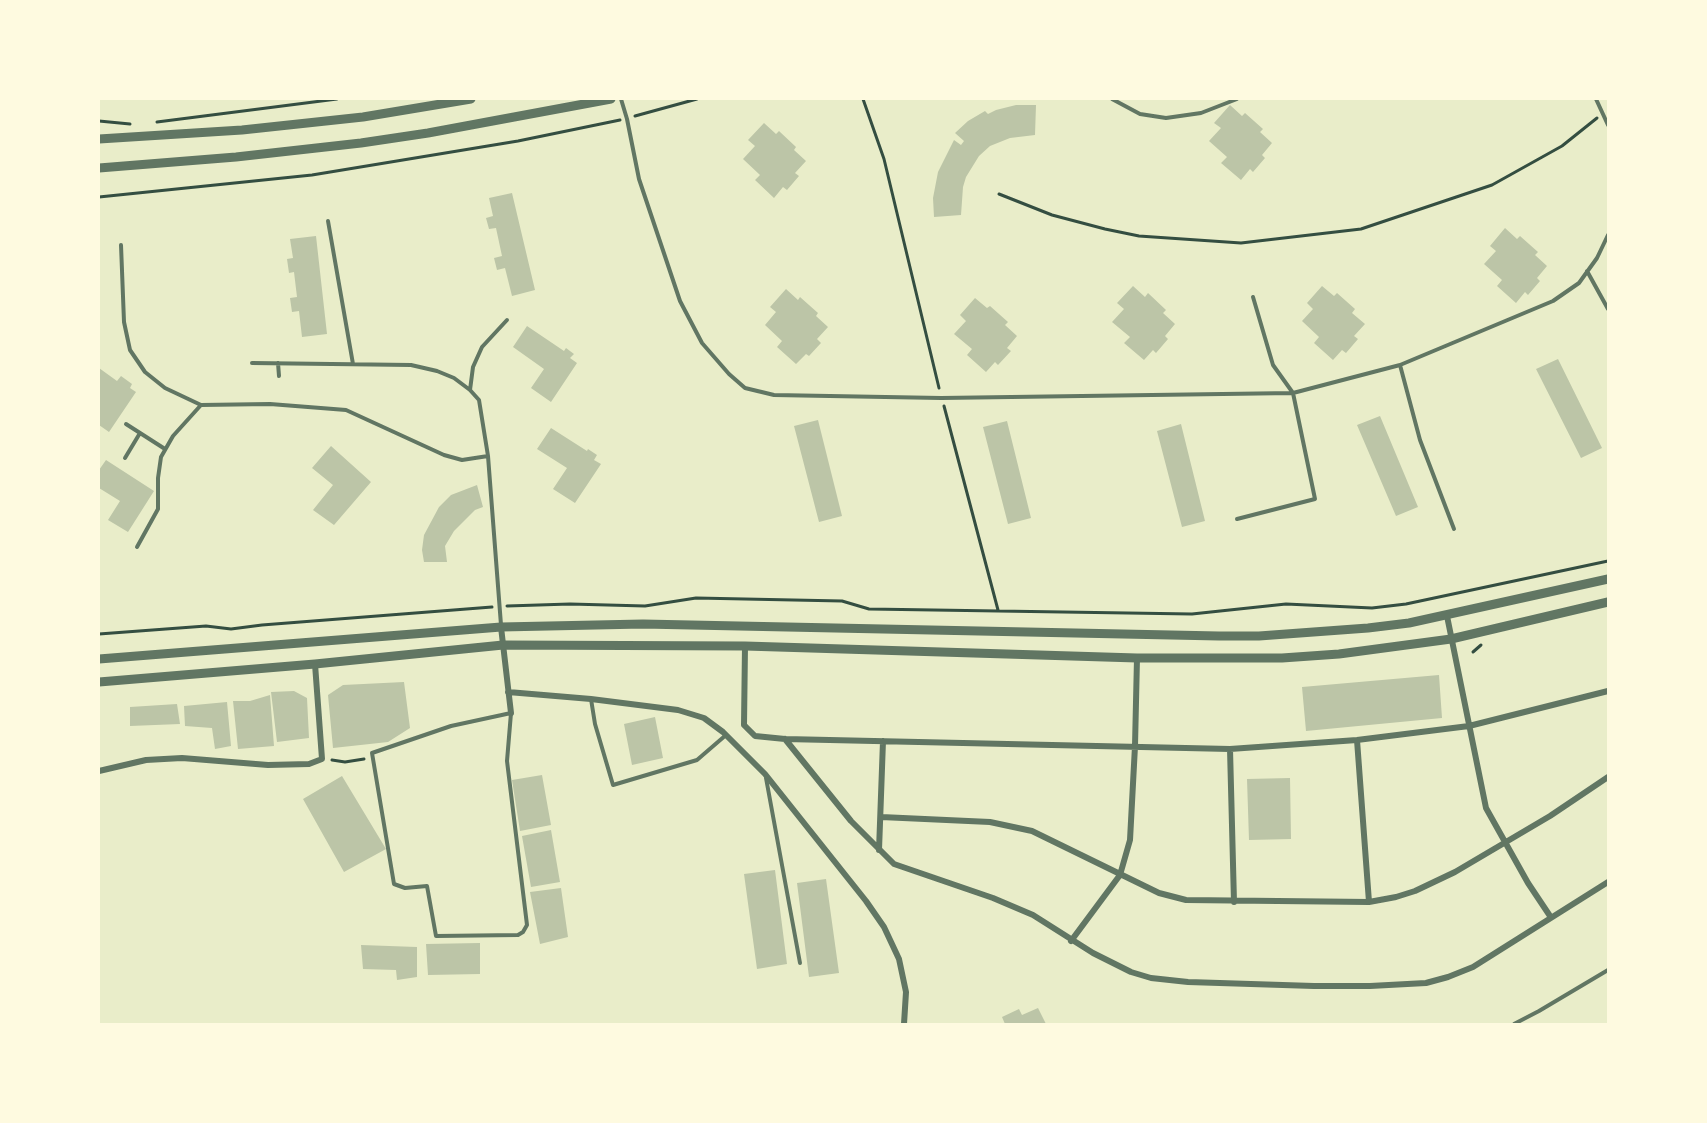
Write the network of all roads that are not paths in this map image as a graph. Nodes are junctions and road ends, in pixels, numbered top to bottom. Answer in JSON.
{"nodes":[{"id":1,"x":471,"y":99,"type":"edge"},
{"id":2,"x":611,"y":99,"type":"edge"},
{"id":3,"x":621,"y":99,"type":"edge"},
{"id":4,"x":1112,"y":99,"type":"edge"},
{"id":5,"x":1237,"y":99,"type":"edge"},
{"id":6,"x":1596,"y":99,"type":"edge"},
{"id":7,"x":1608,"y":124,"type":"edge"},
{"id":8,"x":99,"y":139,"type":"edge"},
{"id":9,"x":99,"y":168,"type":"edge"},
{"id":10,"x":328,"y":221,"type":"dead end"},
{"id":11,"x":1608,"y":235,"type":"edge"},
{"id":12,"x":121,"y":244,"type":"dead end"},
{"id":13,"x":1586,"y":270,"type":"junction"},
{"id":14,"x":1253,"y":297,"type":"dead end"},
{"id":15,"x":1608,"y":309,"type":"edge"},
{"id":16,"x":507,"y":320,"type":"dead end"},
{"id":17,"x":252,"y":363,"type":"dead end"},
{"id":18,"x":279,"y":363,"type":"junction"},
{"id":19,"x":352,"y":364,"type":"junction"},
{"id":20,"x":1401,"y":365,"type":"junction"},
{"id":21,"x":279,"y":376,"type":"dead end"},
{"id":22,"x":470,"y":390,"type":"junction"},
{"id":23,"x":1293,"y":393,"type":"junction"},
{"id":24,"x":201,"y":405,"type":"junction"},
{"id":25,"x":126,"y":424,"type":"dead end"},
{"id":26,"x":140,"y":433,"type":"junction"},
{"id":27,"x":165,"y":449,"type":"junction"},
{"id":28,"x":488,"y":456,"type":"junction"},
{"id":29,"x":125,"y":458,"type":"dead end"},
{"id":30,"x":1237,"y":519,"type":"dead end"},
{"id":31,"x":1454,"y":529,"type":"dead end"},
{"id":32,"x":137,"y":547,"type":"dead end"},
{"id":33,"x":1608,"y":579,"type":"edge"},
{"id":34,"x":1608,"y":602,"type":"edge"},
{"id":35,"x":1447,"y":616,"type":"junction"},
{"id":36,"x":501,"y":627,"type":"junction"},
{"id":37,"x":1451,"y":639,"type":"junction"},
{"id":38,"x":503,"y":645,"type":"junction"},
{"id":39,"x":745,"y":646,"type":"junction"},
{"id":40,"x":1137,"y":658,"type":"junction"},
{"id":41,"x":99,"y":659,"type":"edge"},
{"id":42,"x":315,"y":664,"type":"junction"},
{"id":43,"x":99,"y":682,"type":"edge"},
{"id":44,"x":1608,"y":691,"type":"edge"},
{"id":45,"x":508,"y":692,"type":"junction"},
{"id":46,"x":591,"y":699,"type":"junction"},
{"id":47,"x":511,"y":713,"type":"junction"},
{"id":48,"x":1469,"y":726,"type":"junction"},
{"id":49,"x":726,"y":735,"type":"junction"},
{"id":50,"x":785,"y":739,"type":"junction"},
{"id":51,"x":1357,"y":740,"type":"junction"},
{"id":52,"x":883,"y":741,"type":"junction"},
{"id":53,"x":1135,"y":746,"type":"junction"},
{"id":54,"x":1230,"y":749,"type":"junction"},
{"id":55,"x":99,"y":771,"type":"edge"},
{"id":56,"x":765,"y":774,"type":"junction"},
{"id":57,"x":1608,"y":777,"type":"edge"},
{"id":58,"x":881,"y":817,"type":"junction"},
{"id":59,"x":1506,"y":843,"type":"junction"},
{"id":60,"x":879,"y":850,"type":"junction"},
{"id":61,"x":1120,"y":875,"type":"junction"},
{"id":62,"x":1608,"y":882,"type":"edge"},
{"id":63,"x":1234,"y":902,"type":"junction"},
{"id":64,"x":1369,"y":902,"type":"junction"},
{"id":65,"x":1550,"y":916,"type":"junction"},
{"id":66,"x":1071,"y":941,"type":"junction"},
{"id":67,"x":800,"y":963,"type":"dead end"},
{"id":68,"x":1608,"y":970,"type":"edge"},
{"id":69,"x":904,"y":1024,"type":"edge"},
{"id":70,"x":1514,"y":1024,"type":"edge"}],
"edges":[{"from":1,"to":8,"type":"street"},
{"from":2,"to":9,"type":"street"},
{"from":3,"to":23,"type":"lane"},
{"from":4,"to":5,"type":"lane"},
{"from":6,"to":7,"type":"lane"},
{"from":10,"to":19,"type":"lane"},
{"from":11,"to":13,"type":"lane"},
{"from":12,"to":24,"type":"lane"},
{"from":13,"to":15,"type":"lane"},
{"from":13,"to":20,"type":"lane"},
{"from":14,"to":23,"type":"lane"},
{"from":16,"to":22,"type":"lane"},
{"from":17,"to":18,"type":"lane"},
{"from":18,"to":19,"type":"lane"},
{"from":18,"to":21,"type":"lane"},
{"from":19,"to":22,"type":"lane"},
{"from":20,"to":23,"type":"lane"},
{"from":20,"to":31,"type":"lane"},
{"from":22,"to":28,"type":"lane"},
{"from":23,"to":30,"type":"lane"},
{"from":24,"to":27,"type":"lane"},
{"from":24,"to":28,"type":"lane"},
{"from":25,"to":26,"type":"lane"},
{"from":26,"to":27,"type":"lane"},
{"from":26,"to":29,"type":"lane"},
{"from":27,"to":32,"type":"lane"},
{"from":28,"to":36,"type":"lane"},
{"from":33,"to":35,"type":"street"},
{"from":34,"to":37,"type":"street"},
{"from":35,"to":36,"type":"street"},
{"from":35,"to":37,"type":"street"},
{"from":36,"to":38,"type":"street"},
{"from":36,"to":41,"type":"street"},
{"from":37,"to":40,"type":"street"},
{"from":37,"to":48,"type":"street"},
{"from":38,"to":39,"type":"street"},
{"from":38,"to":42,"type":"street"},
{"from":38,"to":45,"type":"street"},
{"from":39,"to":40,"type":"street"},
{"from":39,"to":50,"type":"street"},
{"from":40,"to":53,"type":"street"},
{"from":42,"to":43,"type":"street"},
{"from":42,"to":55,"type":"street"},
{"from":44,"to":48,"type":"street"},
{"from":45,"to":46,"type":"street"},
{"from":45,"to":47,"type":"street"},
{"from":46,"to":49,"type":"street"},
{"from":46,"to":49,"type":"lane"},
{"from":47,"to":47,"type":"lane"},
{"from":48,"to":51,"type":"street"},
{"from":48,"to":59,"type":"street"},
{"from":49,"to":56,"type":"street"},
{"from":50,"to":52,"type":"street"},
{"from":50,"to":60,"type":"street"},
{"from":51,"to":54,"type":"street"},
{"from":51,"to":64,"type":"street"},
{"from":52,"to":53,"type":"street"},
{"from":52,"to":58,"type":"street"},
{"from":53,"to":54,"type":"street"},
{"from":53,"to":61,"type":"street"},
{"from":54,"to":63,"type":"street"},
{"from":56,"to":67,"type":"lane"},
{"from":56,"to":69,"type":"street"},
{"from":57,"to":59,"type":"street"},
{"from":58,"to":60,"type":"street"},
{"from":58,"to":61,"type":"street"},
{"from":59,"to":64,"type":"street"},
{"from":59,"to":65,"type":"street"},
{"from":60,"to":66,"type":"street"},
{"from":61,"to":63,"type":"street"},
{"from":61,"to":66,"type":"street"},
{"from":62,"to":65,"type":"street"},
{"from":63,"to":64,"type":"street"},
{"from":65,"to":66,"type":"street"},
{"from":68,"to":70,"type":"lane"}]}
